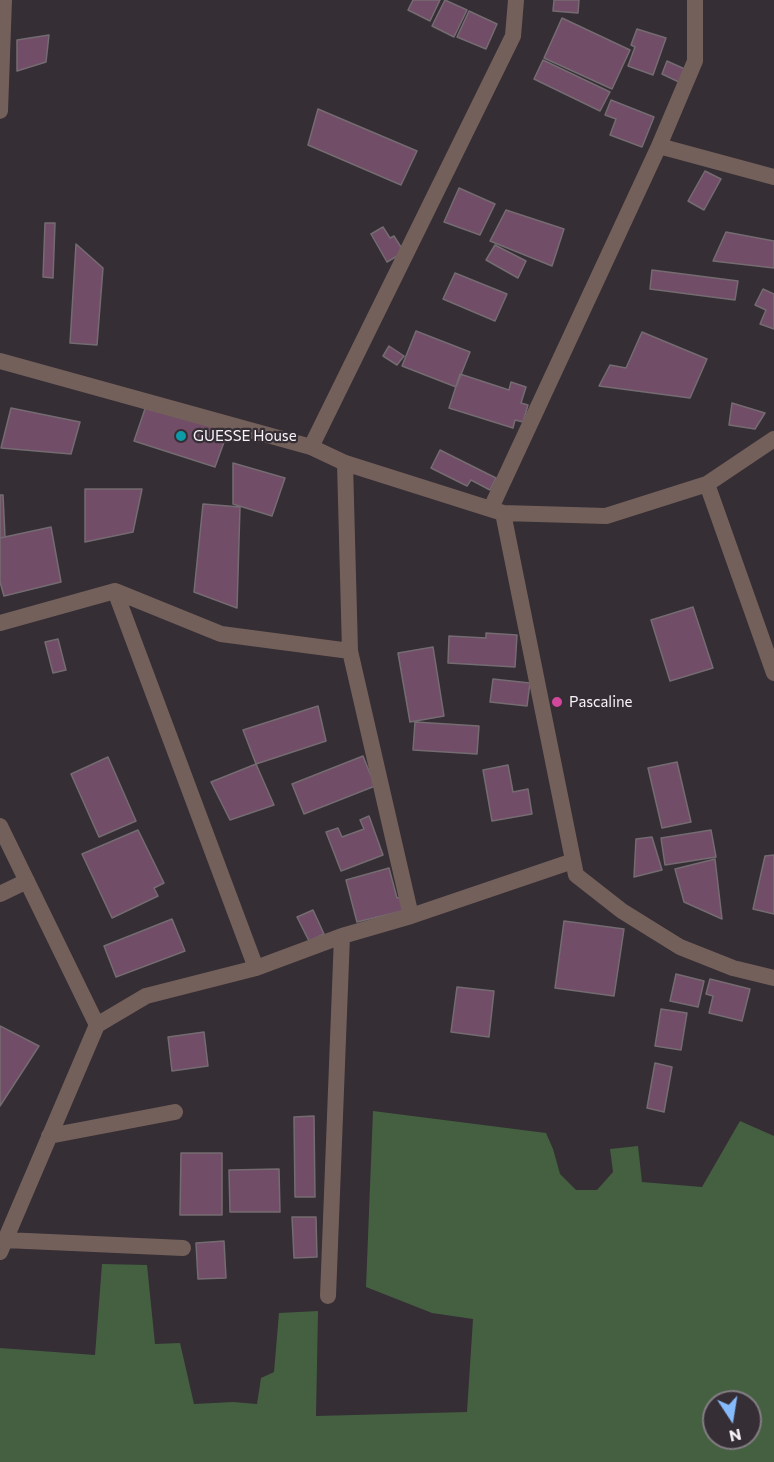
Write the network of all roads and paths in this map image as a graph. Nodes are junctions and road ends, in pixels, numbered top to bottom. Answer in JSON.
{"nodes":[{"id":1,"x":4,"y":0,"type":"edge"},
{"id":2,"x":516,"y":0,"type":"edge"},
{"id":3,"x":695,"y":0,"type":"edge"},
{"id":4,"x":0,"y":111,"type":"edge"},
{"id":5,"x":658,"y":146,"type":"junction"},
{"id":6,"x":774,"y":177,"type":"edge"},
{"id":7,"x":0,"y":361,"type":"edge"},
{"id":8,"x":773,"y":436,"type":"edge"},
{"id":9,"x":311,"y":447,"type":"junction"},
{"id":10,"x":345,"y":463,"type":"junction"},
{"id":11,"x":707,"y":484,"type":"junction"},
{"id":12,"x":497,"y":511,"type":"junction"},
{"id":13,"x":115,"y":591,"type":"junction"},
{"id":14,"x":0,"y":623,"type":"edge"},
{"id":15,"x":769,"y":645,"type":"edge"},
{"id":16,"x":350,"y":651,"type":"junction"},
{"id":17,"x":774,"y":673,"type":"edge"},
{"id":18,"x":0,"y":826,"type":"edge"},
{"id":19,"x":573,"y":861,"type":"junction"},
{"id":20,"x":27,"y":881,"type":"junction"},
{"id":21,"x":0,"y":894,"type":"edge"},
{"id":22,"x":411,"y":915,"type":"junction"},
{"id":23,"x":342,"y":936,"type":"junction"},
{"id":24,"x":256,"y":968,"type":"junction"},
{"id":25,"x":774,"y":978,"type":"edge"},
{"id":26,"x":97,"y":1025,"type":"junction"},
{"id":27,"x":175,"y":1112,"type":"dead end"},
{"id":28,"x":50,"y":1136,"type":"junction"},
{"id":29,"x":3,"y":1246,"type":"edge"},
{"id":30,"x":183,"y":1248,"type":"dead end"},
{"id":31,"x":327,"y":1296,"type":"dead end"}],
"edges":[{"from":1,"to":4,"type":"street"},
{"from":2,"to":9,"type":"street"},
{"from":3,"to":5,"type":"street"},
{"from":5,"to":6,"type":"street"},
{"from":5,"to":12,"type":"street"},
{"from":7,"to":9,"type":"street"},
{"from":8,"to":11,"type":"street"},
{"from":9,"to":10,"type":"street"},
{"from":10,"to":12,"type":"street"},
{"from":10,"to":16,"type":"street"},
{"from":11,"to":12,"type":"street"},
{"from":11,"to":15,"type":"street"},
{"from":12,"to":19,"type":"street"},
{"from":13,"to":14,"type":"street"},
{"from":13,"to":16,"type":"street"},
{"from":13,"to":24,"type":"street"},
{"from":15,"to":17,"type":"street"},
{"from":16,"to":22,"type":"street"},
{"from":18,"to":20,"type":"street"},
{"from":19,"to":22,"type":"street"},
{"from":19,"to":25,"type":"street"},
{"from":20,"to":21,"type":"street"},
{"from":20,"to":26,"type":"street"},
{"from":22,"to":23,"type":"street"},
{"from":23,"to":24,"type":"street"},
{"from":23,"to":31,"type":"street"},
{"from":24,"to":26,"type":"street"},
{"from":26,"to":28,"type":"street"},
{"from":27,"to":28,"type":"street"},
{"from":28,"to":29,"type":"street"},
{"from":29,"to":30,"type":"street"}]}
